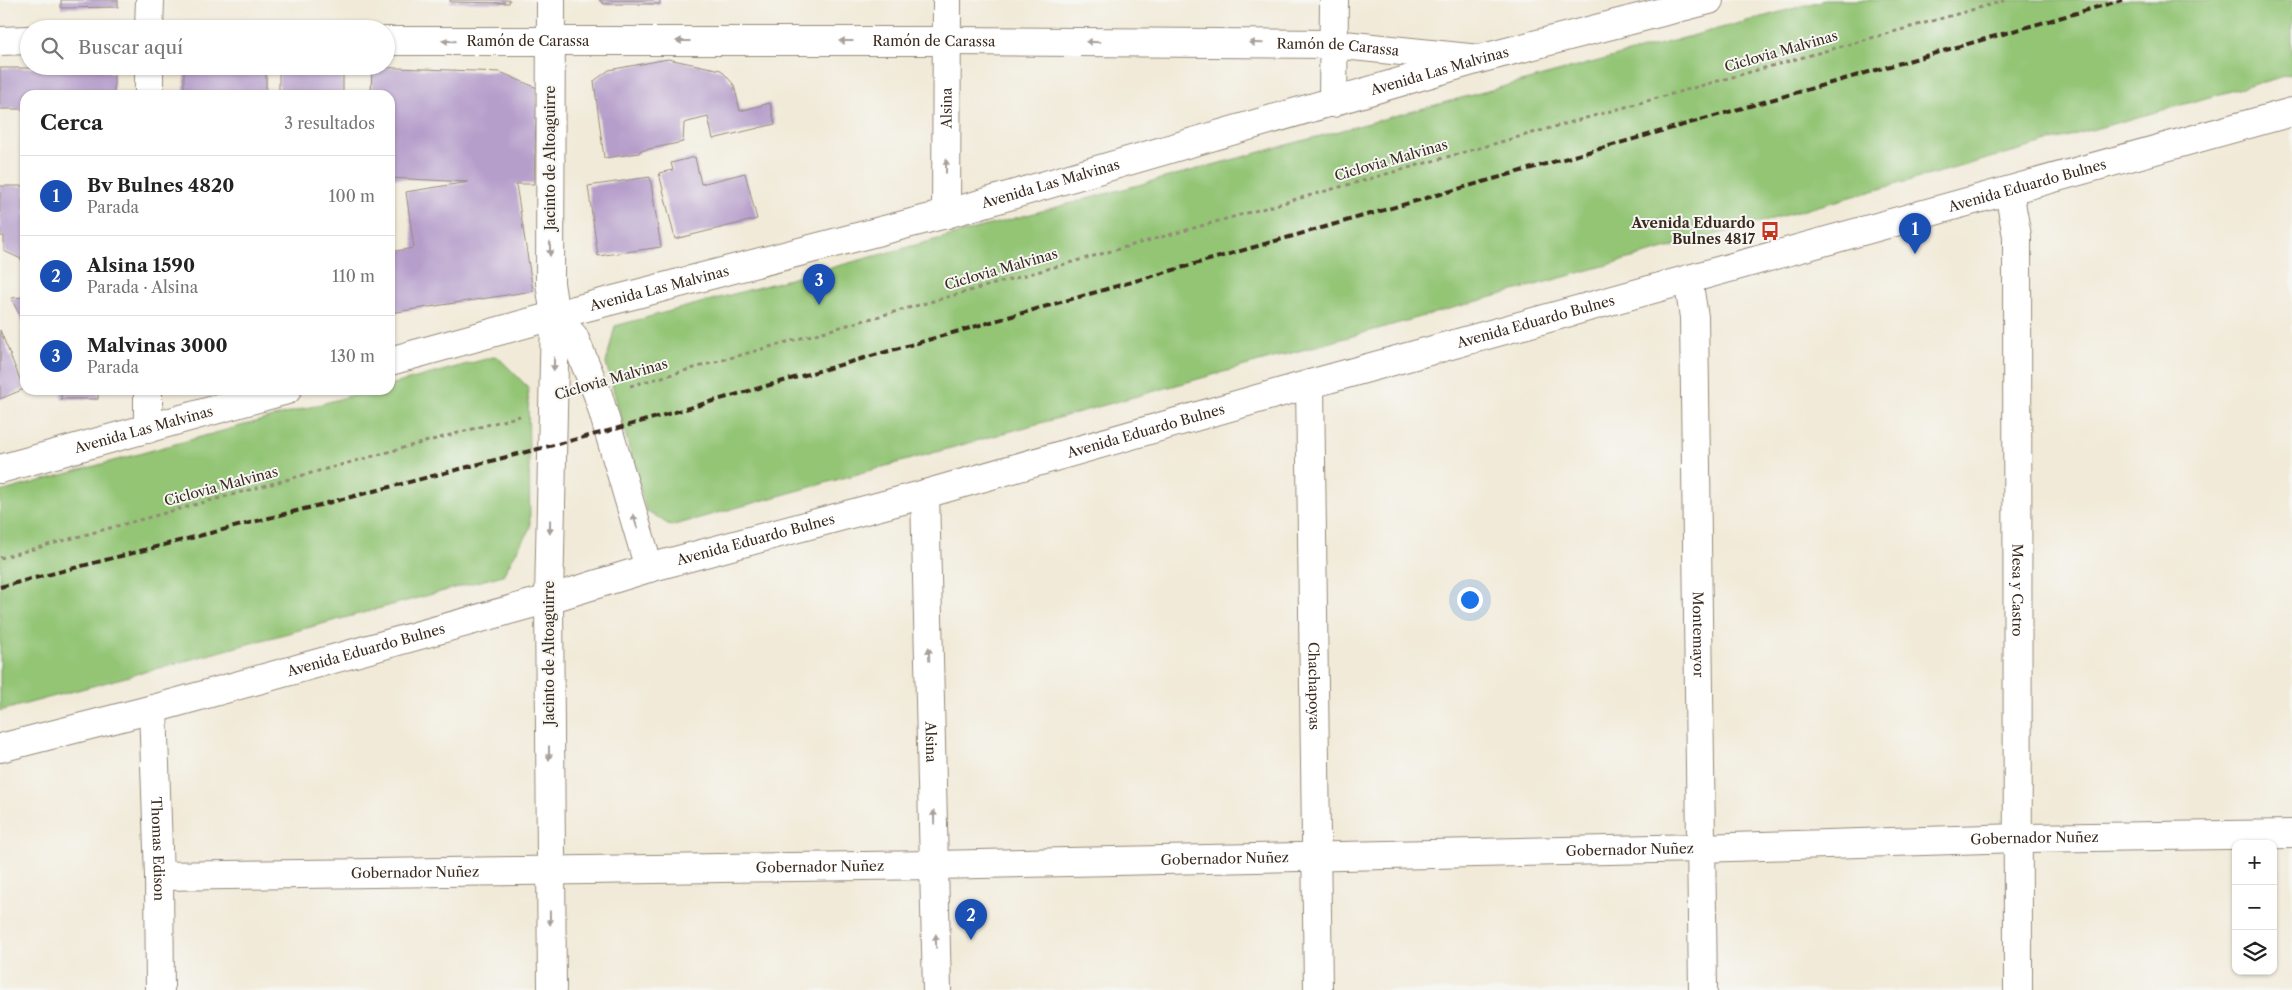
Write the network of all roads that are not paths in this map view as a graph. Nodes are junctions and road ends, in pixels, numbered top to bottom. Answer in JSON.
{"nodes":[{"id":1,"x":150,"y":0,"type":"edge"},
{"id":2,"x":551,"y":0,"type":"edge"},
{"id":3,"x":947,"y":0,"type":"edge"},
{"id":4,"x":1334,"y":0,"type":"edge"},
{"id":5,"x":1709,"y":0,"type":"edge"},
{"id":6,"x":149,"y":20,"type":"edge"},
{"id":7,"x":20,"y":40,"type":"edge"},
{"id":8,"x":947,"y":40,"type":"junction"},
{"id":9,"x":0,"y":41,"type":"edge"},
{"id":10,"x":395,"y":41,"type":"edge"},
{"id":11,"x":550,"y":42,"type":"junction"},
{"id":12,"x":1334,"y":44,"type":"junction"},
{"id":13,"x":1479,"y":59,"type":"junction"},
{"id":14,"x":149,"y":75,"type":"edge"},
{"id":15,"x":149,"y":90,"type":"edge"},
{"id":16,"x":1333,"y":103,"type":"junction"},
{"id":17,"x":2292,"y":112,"type":"edge"},
{"id":18,"x":2009,"y":192,"type":"junction"},
{"id":19,"x":946,"y":214,"type":"junction"},
{"id":20,"x":1688,"y":279,"type":"junction"},
{"id":21,"x":555,"y":316,"type":"junction"},
{"id":22,"x":395,"y":360,"type":"edge"},
{"id":23,"x":1310,"y":384,"type":"junction"},
{"id":24,"x":148,"y":395,"type":"edge"},
{"id":25,"x":269,"y":395,"type":"edge"},
{"id":26,"x":148,"y":429,"type":"junction"},
{"id":27,"x":0,"y":469,"type":"edge"},
{"id":28,"x":925,"y":494,"type":"junction"},
{"id":29,"x":649,"y":568,"type":"junction"},
{"id":30,"x":549,"y":600,"type":"junction"},
{"id":31,"x":153,"y":708,"type":"junction"},
{"id":32,"x":0,"y":748,"type":"edge"},
{"id":33,"x":2292,"y":834,"type":"edge"},
{"id":34,"x":2019,"y":838,"type":"junction"},
{"id":35,"x":1700,"y":848,"type":"junction"},
{"id":36,"x":1316,"y":855,"type":"junction"},
{"id":37,"x":936,"y":866,"type":"junction"},
{"id":38,"x":550,"y":869,"type":"junction"},
{"id":39,"x":159,"y":876,"type":"junction"},
{"id":40,"x":160,"y":990,"type":"edge"},
{"id":41,"x":552,"y":990,"type":"edge"},
{"id":42,"x":937,"y":990,"type":"edge"},
{"id":43,"x":1318,"y":990,"type":"edge"},
{"id":44,"x":1702,"y":990,"type":"edge"},
{"id":45,"x":2018,"y":990,"type":"edge"}],
"edges":[{"from":1,"to":6,"type":"street"},
{"from":2,"to":11,"type":"street","name":"Jacinto de Altoaguirre"},
{"from":3,"to":8,"type":"street","name":"Alsina"},
{"from":4,"to":12,"type":"street"},
{"from":5,"to":13,"type":"street","name":"Avenida Las Malvinas"},
{"from":7,"to":9,"type":"street"},
{"from":8,"to":11,"type":"street","name":"Ramón de Carassa","one_way":true},
{"from":12,"to":8,"type":"street","name":"Ramón de Carassa","one_way":true},
{"from":19,"to":8,"type":"street","name":"Alsina","one_way":true},
{"from":11,"to":10,"type":"street","name":"Ramón de Carassa","one_way":true},
{"from":11,"to":21,"type":"street","name":"Jacinto de Altoaguirre","one_way":true},
{"from":12,"to":13,"type":"street","name":"Ramón de Carassa"},
{"from":12,"to":16,"type":"street"},
{"from":13,"to":16,"type":"street","name":"Avenida Las Malvinas"},
{"from":14,"to":15,"type":"street"},
{"from":16,"to":19,"type":"street","name":"Avenida Las Malvinas"},
{"from":17,"to":18,"type":"street","name":"Avenida Eduardo Bulnes"},
{"from":18,"to":20,"type":"street","name":"Avenida Eduardo Bulnes"},
{"from":18,"to":34,"type":"street","name":"Mesa y Castro"},
{"from":19,"to":21,"type":"street","name":"Avenida Las Malvinas"},
{"from":20,"to":23,"type":"street","name":"Avenida Eduardo Bulnes"},
{"from":20,"to":35,"type":"street","name":"Montemayor"},
{"from":21,"to":22,"type":"street","name":"Avenida Las Malvinas"},
{"from":29,"to":21,"type":"street","one_way":true},
{"from":21,"to":30,"type":"street","name":"Jacinto de Altoaguirre","one_way":true},
{"from":23,"to":28,"type":"street","name":"Avenida Eduardo Bulnes"},
{"from":23,"to":36,"type":"street","name":"Chachapoyas"},
{"from":24,"to":26,"type":"street"},
{"from":25,"to":26,"type":"street","name":"Avenida Las Malvinas"},
{"from":26,"to":27,"type":"street","name":"Avenida Las Malvinas"},
{"from":28,"to":29,"type":"street","name":"Avenida Eduardo Bulnes"},
{"from":37,"to":28,"type":"street","name":"Alsina","one_way":true},
{"from":29,"to":30,"type":"street","name":"Avenida Eduardo Bulnes"},
{"from":30,"to":31,"type":"street","name":"Avenida Eduardo Bulnes"},
{"from":30,"to":38,"type":"street","name":"Jacinto de Altoaguirre","one_way":true},
{"from":31,"to":32,"type":"street","name":"Avenida Eduardo Bulnes"},
{"from":31,"to":39,"type":"street","name":"Thomas Edison"},
{"from":33,"to":34,"type":"street","name":"Gobernador Nuñez"},
{"from":34,"to":35,"type":"street","name":"Gobernador Nuñez"},
{"from":34,"to":45,"type":"street","name":"Mesa y Castro"},
{"from":35,"to":36,"type":"street","name":"Gobernador Nuñez"},
{"from":35,"to":44,"type":"street","name":"Montemayor"},
{"from":36,"to":37,"type":"street","name":"Gobernador Nuñez"},
{"from":36,"to":43,"type":"street","name":"Chachapoyas"},
{"from":37,"to":38,"type":"street","name":"Gobernador Nuñez"},
{"from":42,"to":37,"type":"street","name":"Alsina","one_way":true},
{"from":38,"to":39,"type":"street","name":"Gobernador Nuñez"},
{"from":38,"to":41,"type":"street","name":"Jacinto de Altoaguirre","one_way":true},
{"from":39,"to":40,"type":"street","name":"Thomas Edison"}]}
